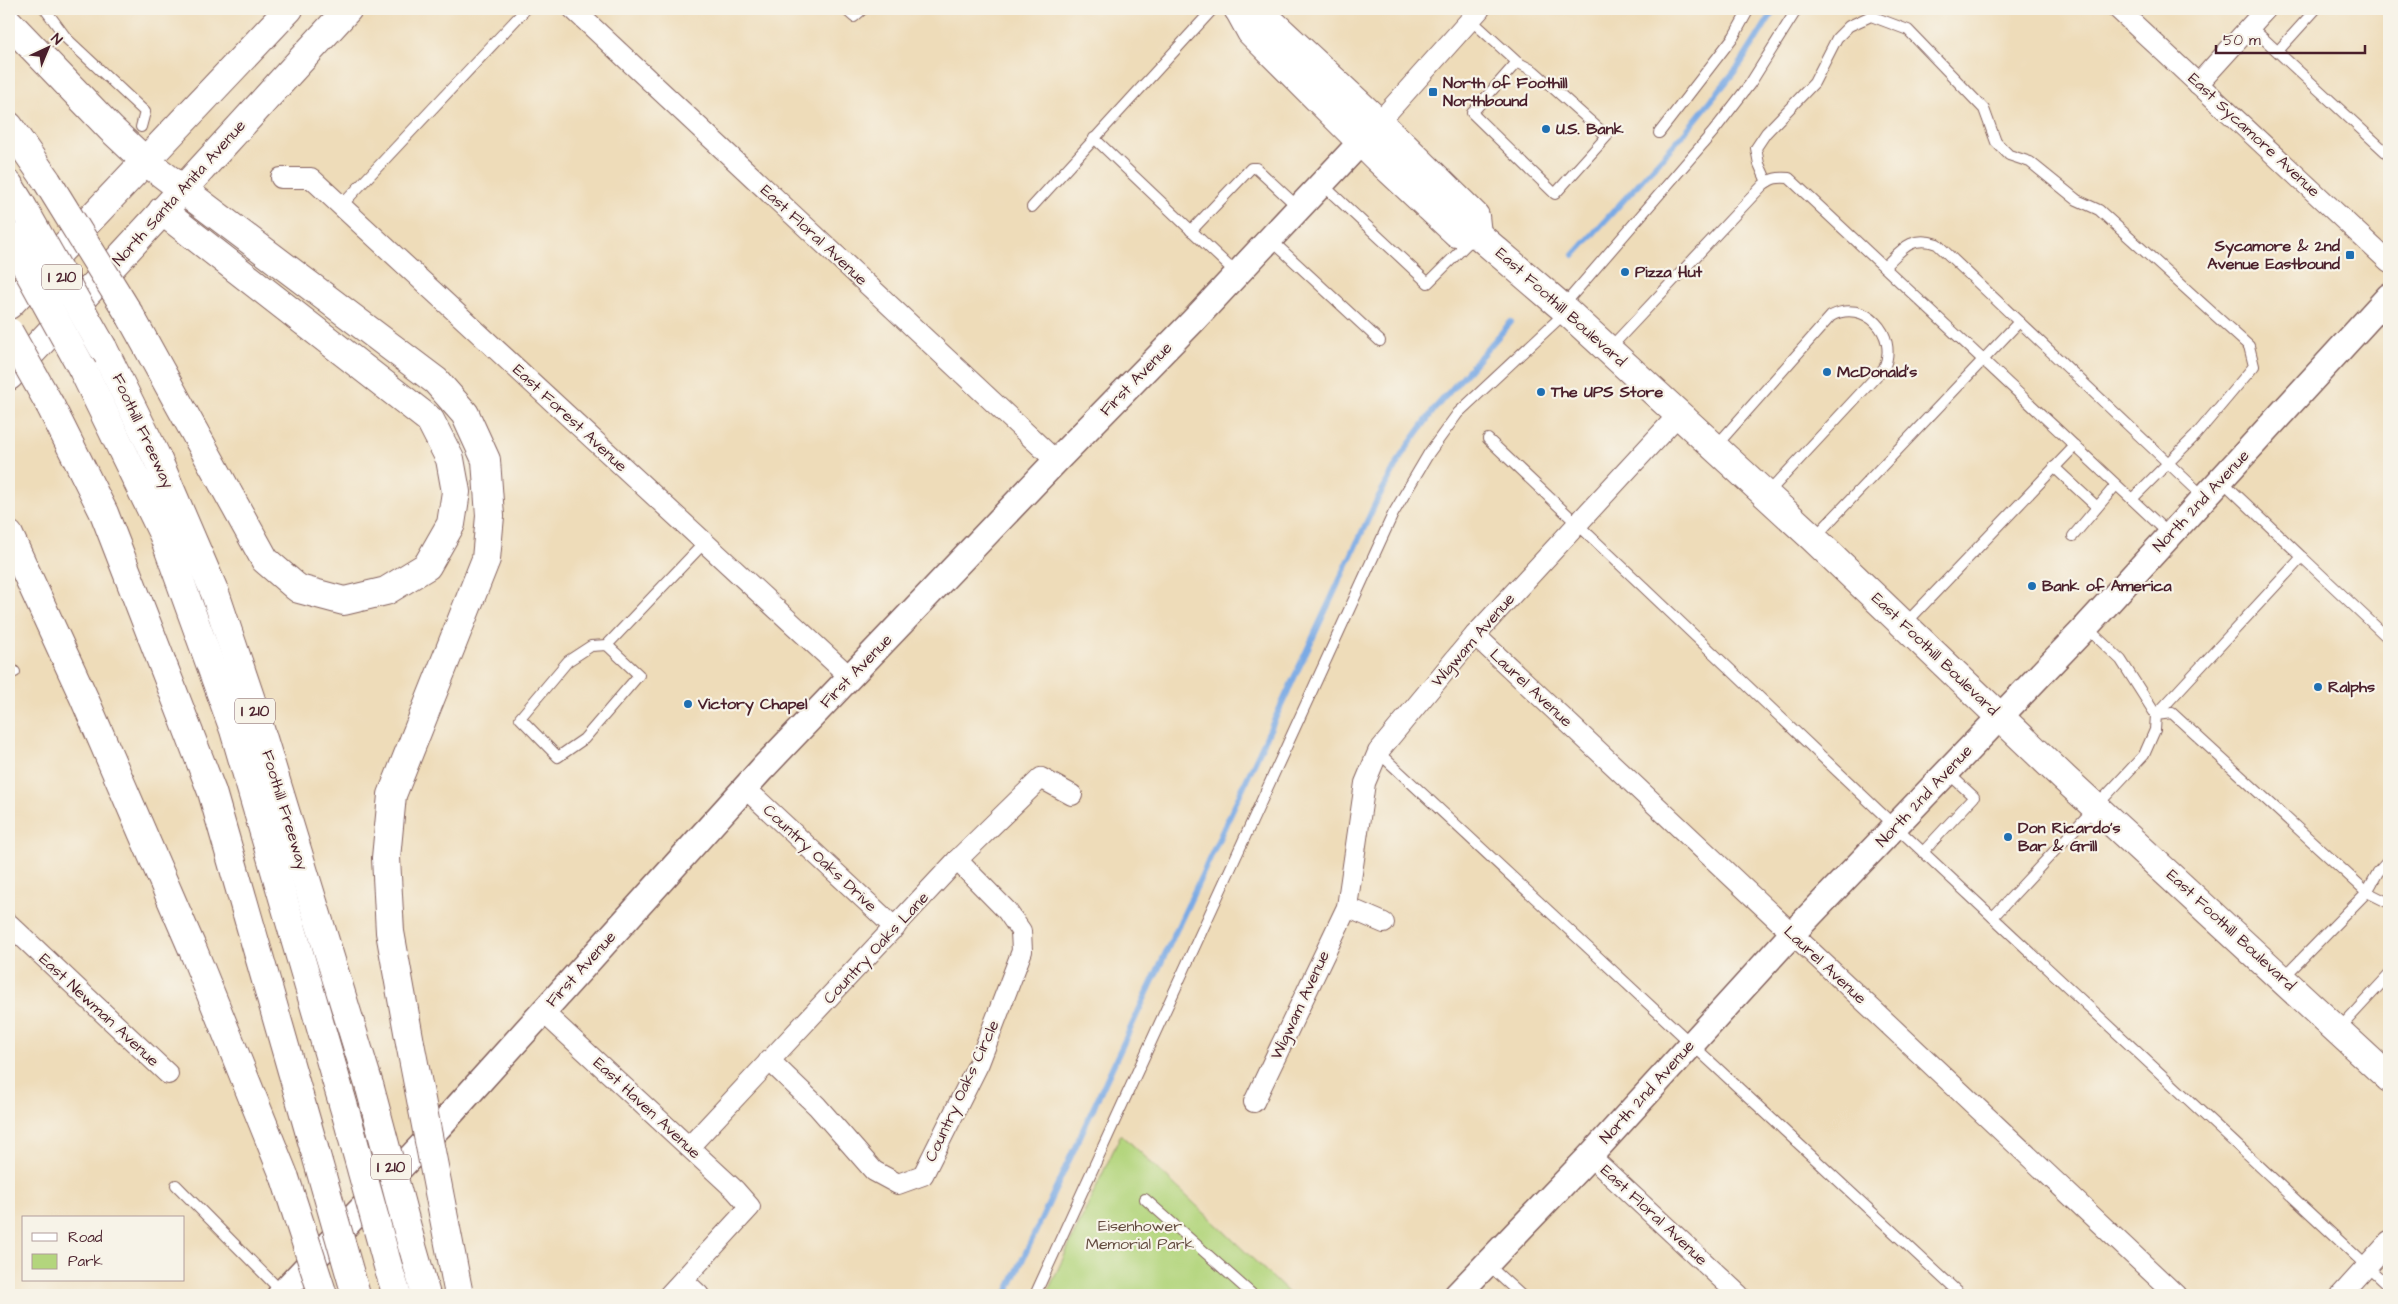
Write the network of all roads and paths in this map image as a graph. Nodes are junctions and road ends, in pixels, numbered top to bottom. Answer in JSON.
{"nodes":[{"id":1,"x":44,"y":9,"type":"edge"},
{"id":2,"x":289,"y":9,"type":"edge"},
{"id":3,"x":348,"y":9,"type":"edge"},
{"id":4,"x":526,"y":9,"type":"edge"},
{"id":5,"x":573,"y":9,"type":"edge"},
{"id":6,"x":845,"y":9,"type":"edge"},
{"id":7,"x":863,"y":9,"type":"edge"},
{"id":8,"x":1230,"y":9,"type":"edge"},
{"id":9,"x":1749,"y":9,"type":"edge"},
{"id":10,"x":1797,"y":9,"type":"edge"},
{"id":11,"x":2118,"y":9,"type":"edge"},
{"id":12,"x":2266,"y":9,"type":"edge"},
{"id":13,"x":2316,"y":9,"type":"edge"},
{"id":14,"x":1475,"y":14,"type":"edge"},
{"id":15,"x":9,"y":23,"type":"edge"},
{"id":16,"x":2250,"y":26,"type":"junction"},
{"id":17,"x":2278,"y":52,"type":"junction"},
{"id":18,"x":1517,"y":62,"type":"junction"},
{"id":19,"x":2198,"y":84,"type":"junction"},
{"id":20,"x":1379,"y":122,"type":"junction"},
{"id":21,"x":9,"y":126,"type":"edge"},
{"id":22,"x":141,"y":127,"type":"dead end"},
{"id":23,"x":1659,"y":133,"type":"dead end"},
{"id":24,"x":1094,"y":138,"type":"junction"},
{"id":25,"x":1361,"y":142,"type":"junction"},
{"id":26,"x":2389,"y":155,"type":"edge"},
{"id":27,"x":145,"y":161,"type":"junction"},
{"id":28,"x":281,"y":178,"type":"dead end"},
{"id":29,"x":1767,"y":182,"type":"junction"},
{"id":30,"x":1322,"y":184,"type":"junction"},
{"id":31,"x":182,"y":189,"type":"junction"},
{"id":32,"x":15,"y":196,"type":"edge"},
{"id":33,"x":341,"y":206,"type":"junction"},
{"id":34,"x":1032,"y":207,"type":"dead end"},
{"id":35,"x":1299,"y":208,"type":"junction"},
{"id":36,"x":162,"y":211,"type":"junction"},
{"id":37,"x":1191,"y":231,"type":"junction"},
{"id":38,"x":1477,"y":234,"type":"junction"},
{"id":39,"x":9,"y":236,"type":"edge"},
{"id":40,"x":1270,"y":239,"type":"junction"},
{"id":41,"x":2389,"y":262,"type":"edge"},
{"id":42,"x":1884,"y":267,"type":"junction"},
{"id":43,"x":1237,"y":274,"type":"junction"},
{"id":44,"x":2389,"y":296,"type":"edge"},
{"id":45,"x":9,"y":305,"type":"edge"},
{"id":46,"x":1562,"y":307,"type":"junction"},
{"id":47,"x":2019,"y":322,"type":"junction"},
{"id":48,"x":9,"y":332,"type":"edge"},
{"id":49,"x":1380,"y":342,"type":"dead end"},
{"id":50,"x":1608,"y":350,"type":"junction"},
{"id":51,"x":1983,"y":360,"type":"junction"},
{"id":52,"x":9,"y":376,"type":"edge"},
{"id":53,"x":1679,"y":414,"type":"junction"},
{"id":54,"x":1488,"y":439,"type":"dead end"},
{"id":55,"x":2075,"y":446,"type":"junction"},
{"id":56,"x":1715,"y":448,"type":"junction"},
{"id":57,"x":1056,"y":461,"type":"junction"},
{"id":58,"x":2169,"y":463,"type":"junction"},
{"id":59,"x":2054,"y":467,"type":"junction"},
{"id":60,"x":2221,"y":480,"type":"junction"},
{"id":61,"x":2116,"y":485,"type":"junction"},
{"id":62,"x":1766,"y":494,"type":"junction"},
{"id":63,"x":2204,"y":498,"type":"junction"},
{"id":64,"x":2132,"y":499,"type":"junction"},
{"id":65,"x":2097,"y":507,"type":"junction"},
{"id":66,"x":1576,"y":524,"type":"junction"},
{"id":67,"x":2170,"y":535,"type":"junction"},
{"id":68,"x":9,"y":536,"type":"edge"},
{"id":69,"x":2073,"y":536,"type":"dead end"},
{"id":70,"x":1813,"y":538,"type":"junction"},
{"id":71,"x":705,"y":542,"type":"junction"},
{"id":72,"x":2302,"y":556,"type":"junction"},
{"id":73,"x":1905,"y":624,"type":"junction"},
{"id":74,"x":2086,"y":626,"type":"junction"},
{"id":75,"x":1475,"y":635,"type":"junction"},
{"id":76,"x":2389,"y":639,"type":"edge"},
{"id":77,"x":607,"y":645,"type":"junction"},
{"id":78,"x":850,"y":677,"type":"junction"},
{"id":79,"x":2156,"y":715,"type":"junction"},
{"id":80,"x":2000,"y":716,"type":"junction"},
{"id":81,"x":1378,"y":752,"type":"junction"},
{"id":82,"x":1947,"y":772,"type":"junction"},
{"id":83,"x":745,"y":788,"type":"junction"},
{"id":84,"x":1072,"y":795,"type":"dead end"},
{"id":85,"x":2096,"y":807,"type":"junction"},
{"id":86,"x":1896,"y":826,"type":"junction"},
{"id":87,"x":1923,"y":852,"type":"junction"},
{"id":88,"x":957,"y":860,"type":"junction"},
{"id":89,"x":2389,"y":860,"type":"edge"},
{"id":90,"x":2367,"y":892,"type":"junction"},
{"id":91,"x":2389,"y":903,"type":"edge"},
{"id":92,"x":1347,"y":907,"type":"junction"},
{"id":93,"x":1993,"y":917,"type":"junction"},
{"id":94,"x":1384,"y":923,"type":"dead end"},
{"id":95,"x":9,"y":924,"type":"edge"},
{"id":96,"x":895,"y":928,"type":"junction"},
{"id":97,"x":1792,"y":934,"type":"junction"},
{"id":98,"x":2389,"y":975,"type":"edge"},
{"id":99,"x":2283,"y":978,"type":"junction"},
{"id":100,"x":542,"y":1011,"type":"junction"},
{"id":101,"x":2338,"y":1030,"type":"junction"},
{"id":102,"x":1691,"y":1044,"type":"junction"},
{"id":103,"x":769,"y":1060,"type":"junction"},
{"id":104,"x":168,"y":1074,"type":"dead end"},
{"id":105,"x":2389,"y":1078,"type":"edge"},
{"id":106,"x":1254,"y":1102,"type":"dead end"},
{"id":107,"x":331,"y":1130,"type":"junction"},
{"id":108,"x":689,"y":1147,"type":"junction"},
{"id":109,"x":1590,"y":1156,"type":"junction"},
{"id":110,"x":176,"y":1185,"type":"dead end"},
{"id":111,"x":1145,"y":1199,"type":"dead end"},
{"id":112,"x":2389,"y":1242,"type":"edge"},
{"id":113,"x":1487,"y":1264,"type":"junction"},
{"id":114,"x":2367,"y":1267,"type":"junction"},
{"id":115,"x":683,"y":1280,"type":"junction"},
{"id":116,"x":2389,"y":1287,"type":"edge"},
{"id":117,"x":380,"y":1288,"type":"edge"},
{"id":118,"x":282,"y":1294,"type":"edge"},
{"id":119,"x":323,"y":1295,"type":"edge"},
{"id":120,"x":426,"y":1295,"type":"edge"},
{"id":121,"x":459,"y":1295,"type":"edge"},
{"id":122,"x":669,"y":1295,"type":"edge"},
{"id":123,"x":699,"y":1295,"type":"edge"},
{"id":124,"x":1035,"y":1295,"type":"edge"},
{"id":125,"x":1253,"y":1295,"type":"edge"},
{"id":126,"x":1457,"y":1295,"type":"edge"},
{"id":127,"x":1521,"y":1295,"type":"edge"},
{"id":128,"x":1739,"y":1295,"type":"edge"},
{"id":129,"x":1961,"y":1295,"type":"edge"},
{"id":130,"x":2176,"y":1295,"type":"edge"},
{"id":131,"x":2341,"y":1295,"type":"edge"}],
"edges":[{"from":1,"to":22,"type":"lane"},
{"from":2,"to":27,"type":"main road"},
{"from":3,"to":31,"type":"main road","name":"North Santa Anita Avenue"},
{"from":4,"to":33,"type":"lane"},
{"from":5,"to":57,"type":"street","name":"East Floral Avenue"},
{"from":6,"to":7,"type":"lane"},
{"from":8,"to":20,"type":"main road"},
{"from":8,"to":24,"type":"lane"},
{"from":8,"to":25,"type":"main road","name":"East Foothill Boulevard"},
{"from":9,"to":23,"type":"lane"},
{"from":10,"to":46,"type":"lane"},
{"from":11,"to":19,"type":"street","name":"East Sycamore Avenue"},
{"from":12,"to":16,"type":"street"},
{"from":13,"to":17,"type":"lane"},
{"from":14,"to":18,"type":"lane"},
{"from":14,"to":20,"type":"street"},
{"from":15,"to":27,"type":"main road"},
{"from":16,"to":17,"type":"lane"},
{"from":16,"to":19,"type":"street"},
{"from":17,"to":26,"type":"lane"},
{"from":18,"to":18,"type":"lane"},
{"from":19,"to":41,"type":"street","name":"East Sycamore Avenue"},
{"from":20,"to":25,"type":"street","name":"First Avenue"},
{"from":20,"to":38,"type":"main road"},
{"from":21,"to":36,"type":"main road","bridge":true},
{"from":24,"to":34,"type":"lane"},
{"from":24,"to":37,"type":"lane"},
{"from":25,"to":30,"type":"street","name":"First Avenue"},
{"from":25,"to":38,"type":"main road","name":"East Foothill Boulevard"},
{"from":27,"to":31,"type":"main road"},
{"from":27,"to":45,"type":"main road"},
{"from":28,"to":33,"type":"street","name":"East Forest Avenue"},
{"from":29,"to":42,"type":"lane"},
{"from":29,"to":50,"type":"lane"},
{"from":29,"to":58,"type":"lane"},
{"from":30,"to":35,"type":"street","name":"First Avenue"},
{"from":30,"to":38,"type":"lane"},
{"from":31,"to":36,"type":"main road","name":"North Santa Anita Avenue"},
{"from":31,"to":121,"type":"main road","bridge":true},
{"from":32,"to":120,"type":"main road","name":"Foothill Freeway","number":"I 210","bridge":true},
{"from":33,"to":71,"type":"street","name":"East Forest Avenue"},
{"from":35,"to":37,"type":"lane"},
{"from":35,"to":40,"type":"street","name":"First Avenue"},
{"from":36,"to":52,"type":"main road","name":"North Santa Anita Avenue"},
{"from":37,"to":43,"type":"lane"},
{"from":38,"to":46,"type":"main road","name":"East Foothill Boulevard"},
{"from":39,"to":107,"type":"main road","bridge":true},
{"from":40,"to":43,"type":"street","name":"First Avenue"},
{"from":40,"to":49,"type":"lane"},
{"from":42,"to":47,"type":"lane"},
{"from":42,"to":51,"type":"lane"},
{"from":43,"to":57,"type":"street","name":"First Avenue"},
{"from":44,"to":60,"type":"street","name":"North 2nd Avenue"},
{"from":46,"to":50,"type":"main road","name":"East Foothill Boulevard"},
{"from":46,"to":124,"type":"lane"},
{"from":47,"to":51,"type":"lane"},
{"from":47,"to":58,"type":"lane"},
{"from":48,"to":107,"type":"main road","bridge":true},
{"from":50,"to":53,"type":"main road","name":"East Foothill Boulevard"},
{"from":51,"to":55,"type":"lane"},
{"from":51,"to":70,"type":"lane"},
{"from":53,"to":56,"type":"main road","name":"East Foothill Boulevard"},
{"from":53,"to":66,"type":"street","name":"Wigwam Avenue"},
{"from":54,"to":66,"type":"lane"},
{"from":55,"to":59,"type":"lane"},
{"from":55,"to":61,"type":"lane"},
{"from":56,"to":62,"type":"main road","name":"East Foothill Boulevard"},
{"from":56,"to":62,"type":"lane"},
{"from":57,"to":78,"type":"street","name":"First Avenue"},
{"from":58,"to":63,"type":"lane"},
{"from":58,"to":64,"type":"lane"},
{"from":59,"to":65,"type":"lane"},
{"from":59,"to":73,"type":"lane"},
{"from":60,"to":63,"type":"street","name":"North 2nd Avenue"},
{"from":60,"to":72,"type":"lane"},
{"from":61,"to":64,"type":"lane"},
{"from":61,"to":65,"type":"lane"},
{"from":62,"to":70,"type":"main road","name":"East Foothill Boulevard"},
{"from":63,"to":67,"type":"street","name":"North 2nd Avenue"},
{"from":64,"to":67,"type":"lane"},
{"from":65,"to":69,"type":"lane"},
{"from":66,"to":75,"type":"street","name":"Wigwam Avenue"},
{"from":66,"to":86,"type":"lane"},
{"from":67,"to":74,"type":"street","name":"North 2nd Avenue"},
{"from":68,"to":119,"type":"main road","bridge":true},
{"from":70,"to":73,"type":"main road","name":"East Foothill Boulevard"},
{"from":71,"to":77,"type":"lane"},
{"from":71,"to":78,"type":"street","name":"East Forest Avenue"},
{"from":72,"to":76,"type":"lane"},
{"from":72,"to":79,"type":"lane"},
{"from":73,"to":80,"type":"main road","name":"East Foothill Boulevard"},
{"from":74,"to":79,"type":"lane"},
{"from":74,"to":80,"type":"street","name":"North 2nd Avenue"},
{"from":75,"to":81,"type":"street","name":"Wigwam Avenue"},
{"from":75,"to":97,"type":"street","name":"Laurel Avenue"},
{"from":77,"to":77,"type":"lane"},
{"from":78,"to":83,"type":"street","name":"First Avenue"},
{"from":79,"to":85,"type":"lane"},
{"from":79,"to":90,"type":"lane"},
{"from":80,"to":82,"type":"street","name":"North 2nd Avenue"},
{"from":80,"to":85,"type":"main road","name":"East Foothill Boulevard"},
{"from":81,"to":92,"type":"street","name":"Wigwam Avenue"},
{"from":81,"to":102,"type":"lane"},
{"from":82,"to":86,"type":"street","name":"North 2nd Avenue"},
{"from":82,"to":87,"type":"lane"},
{"from":83,"to":96,"type":"street","name":"Country Oaks Drive"},
{"from":83,"to":100,"type":"street","name":"First Avenue"},
{"from":84,"to":88,"type":"street","name":"Country Oaks Lane"},
{"from":85,"to":93,"type":"lane"},
{"from":85,"to":99,"type":"main road","name":"East Foothill Boulevard"},
{"from":86,"to":87,"type":"lane"},
{"from":86,"to":97,"type":"street","name":"North 2nd Avenue"},
{"from":87,"to":93,"type":"lane"},
{"from":88,"to":96,"type":"street","name":"Country Oaks Lane"},
{"from":88,"to":103,"type":"street","name":"Country Oaks Circle"},
{"from":89,"to":90,"type":"lane"},
{"from":90,"to":91,"type":"lane"},
{"from":90,"to":99,"type":"lane"},
{"from":92,"to":94,"type":"street"},
{"from":92,"to":106,"type":"street","name":"Wigwam Avenue"},
{"from":93,"to":114,"type":"lane"},
{"from":95,"to":104,"type":"street","name":"East Newman Avenue"},
{"from":96,"to":103,"type":"street","name":"Country Oaks Lane"},
{"from":97,"to":102,"type":"street","name":"North 2nd Avenue"},
{"from":97,"to":130,"type":"street","name":"Laurel Avenue"},
{"from":98,"to":101,"type":"lane"},
{"from":99,"to":101,"type":"main road","name":"East Foothill Boulevard"},
{"from":100,"to":108,"type":"street","name":"East Haven Avenue"},
{"from":100,"to":118,"type":"street","name":"First Avenue"},
{"from":101,"to":105,"type":"main road","name":"East Foothill Boulevard"},
{"from":102,"to":109,"type":"street","name":"North 2nd Avenue"},
{"from":102,"to":129,"type":"lane"},
{"from":103,"to":108,"type":"street","name":"Country Oaks Lane"},
{"from":107,"to":117,"type":"main road","bridge":true},
{"from":107,"to":117,"type":"main road","bridge":true},
{"from":108,"to":115,"type":"street","name":"East Haven Avenue"},
{"from":109,"to":113,"type":"street","name":"North 2nd Avenue"},
{"from":109,"to":128,"type":"street","name":"East Floral Avenue"},
{"from":110,"to":118,"type":"lane"},
{"from":111,"to":125,"type":"lane"},
{"from":112,"to":114,"type":"street"},
{"from":113,"to":126,"type":"street","name":"North 2nd Avenue"},
{"from":113,"to":127,"type":"lane"},
{"from":114,"to":116,"type":"lane"},
{"from":114,"to":131,"type":"street"},
{"from":115,"to":122,"type":"street"},
{"from":115,"to":123,"type":"street"}]}
